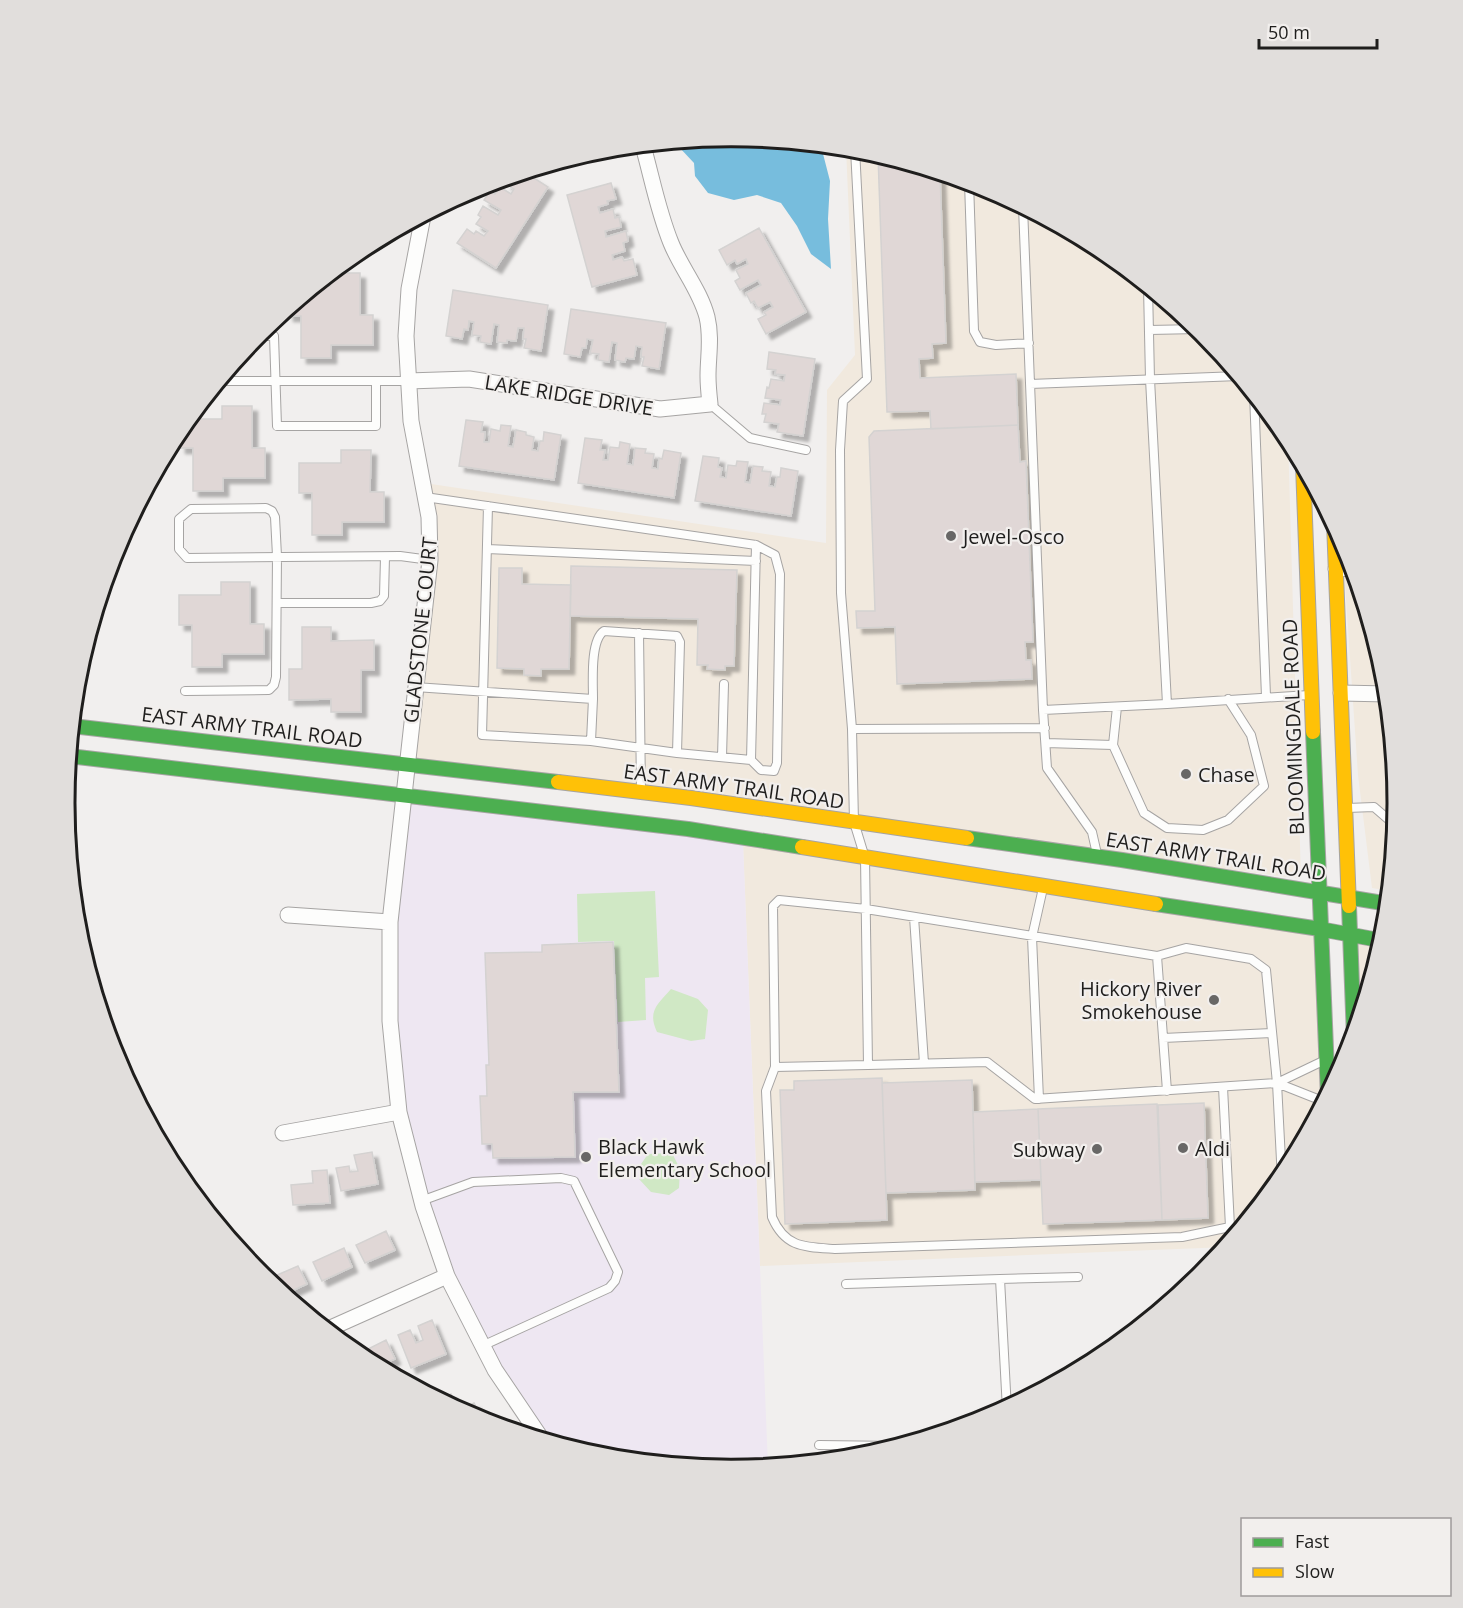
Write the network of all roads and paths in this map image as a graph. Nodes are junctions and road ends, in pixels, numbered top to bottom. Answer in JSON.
{"nodes":[{"id":1,"x":645,"y":153,"type":"edge"},
{"id":2,"x":856,"y":159,"type":"edge"},
{"id":3,"x":969,"y":192,"type":"edge"},
{"id":4,"x":1023,"y":216,"type":"edge"},
{"id":5,"x":421,"y":225,"type":"edge"},
{"id":6,"x":1148,"y":297,"type":"edge"},
{"id":7,"x":1185,"y":329,"type":"edge"},
{"id":8,"x":1149,"y":330,"type":"junction"},
{"id":9,"x":271,"y":336,"type":"edge"},
{"id":10,"x":1029,"y":343,"type":"junction"},
{"id":11,"x":1229,"y":376,"type":"edge"},
{"id":12,"x":1150,"y":379,"type":"junction"},
{"id":13,"x":230,"y":381,"type":"edge"},
{"id":14,"x":274,"y":381,"type":"junction"},
{"id":15,"x":408,"y":381,"type":"junction"},
{"id":16,"x":376,"y":382,"type":"junction"},
{"id":17,"x":1030,"y":384,"type":"junction"},
{"id":18,"x":710,"y":404,"type":"junction"},
{"id":19,"x":1255,"y":408,"type":"edge"},
{"id":20,"x":806,"y":450,"type":"dead end"},
{"id":21,"x":1304,"y":483,"type":"edge"},
{"id":22,"x":425,"y":497,"type":"junction"},
{"id":23,"x":488,"y":506,"type":"junction"},
{"id":24,"x":756,"y":545,"type":"junction"},
{"id":25,"x":487,"y":549,"type":"junction"},
{"id":26,"x":1336,"y":549,"type":"edge"},
{"id":27,"x":277,"y":556,"type":"junction"},
{"id":28,"x":385,"y":557,"type":"junction"},
{"id":29,"x":430,"y":560,"type":"junction"},
{"id":30,"x":756,"y":561,"type":"junction"},
{"id":31,"x":1336,"y":569,"type":"junction"},
{"id":32,"x":1344,"y":569,"type":"edge"},
{"id":33,"x":277,"y":603,"type":"junction"},
{"id":34,"x":639,"y":633,"type":"junction"},
{"id":35,"x":724,"y":684,"type":"dead end"},
{"id":36,"x":415,"y":687,"type":"junction"},
{"id":37,"x":185,"y":691,"type":"dead end"},
{"id":38,"x":483,"y":692,"type":"junction"},
{"id":39,"x":1341,"y":693,"type":"junction"},
{"id":40,"x":1378,"y":694,"type":"edge"},
{"id":41,"x":1312,"y":695,"type":"junction"},
{"id":42,"x":1266,"y":696,"type":"junction"},
{"id":43,"x":592,"y":699,"type":"junction"},
{"id":44,"x":1228,"y":699,"type":"junction"},
{"id":45,"x":1167,"y":704,"type":"junction"},
{"id":46,"x":1118,"y":707,"type":"junction"},
{"id":47,"x":1043,"y":710,"type":"junction"},
{"id":48,"x":80,"y":727,"type":"edge"},
{"id":49,"x":1046,"y":728,"type":"junction"},
{"id":50,"x":852,"y":729,"type":"junction"},
{"id":51,"x":591,"y":741,"type":"junction"},
{"id":52,"x":1046,"y":743,"type":"junction"},
{"id":53,"x":1113,"y":745,"type":"junction"},
{"id":54,"x":640,"y":748,"type":"junction"},
{"id":55,"x":677,"y":753,"type":"junction"},
{"id":56,"x":76,"y":757,"type":"edge"},
{"id":57,"x":722,"y":758,"type":"junction"},
{"id":58,"x":752,"y":760,"type":"junction"},
{"id":59,"x":407,"y":766,"type":"junction"},
{"id":60,"x":641,"y":793,"type":"junction"},
{"id":61,"x":404,"y":795,"type":"junction"},
{"id":62,"x":1346,"y":808,"type":"junction"},
{"id":63,"x":1388,"y":819,"type":"edge"},
{"id":64,"x":854,"y":822,"type":"junction"},
{"id":65,"x":1097,"y":857,"type":"junction"},
{"id":66,"x":865,"y":858,"type":"junction"},
{"id":67,"x":1043,"y":886,"type":"junction"},
{"id":68,"x":1318,"y":892,"type":"junction"},
{"id":69,"x":1348,"y":897,"type":"junction"},
{"id":70,"x":1380,"y":902,"type":"edge"},
{"id":71,"x":866,"y":909,"type":"junction"},
{"id":72,"x":288,"y":915,"type":"dead end"},
{"id":73,"x":914,"y":917,"type":"junction"},
{"id":74,"x":390,"y":922,"type":"junction"},
{"id":75,"x":1320,"y":929,"type":"junction"},
{"id":76,"x":1350,"y":934,"type":"junction"},
{"id":77,"x":1032,"y":937,"type":"junction"},
{"id":78,"x":1374,"y":938,"type":"edge"},
{"id":79,"x":1156,"y":956,"type":"junction"},
{"id":80,"x":1353,"y":1015,"type":"edge"},
{"id":81,"x":1272,"y":1033,"type":"junction"},
{"id":82,"x":1163,"y":1038,"type":"junction"},
{"id":83,"x":1326,"y":1060,"type":"junction"},
{"id":84,"x":924,"y":1063,"type":"junction"},
{"id":85,"x":868,"y":1065,"type":"junction"},
{"id":86,"x":775,"y":1067,"type":"junction"},
{"id":87,"x":1327,"y":1079,"type":"edge"},
{"id":88,"x":1277,"y":1083,"type":"junction"},
{"id":89,"x":1223,"y":1087,"type":"junction"},
{"id":90,"x":1167,"y":1090,"type":"junction"},
{"id":91,"x":1039,"y":1099,"type":"junction"},
{"id":92,"x":1317,"y":1099,"type":"edge"},
{"id":93,"x":399,"y":1112,"type":"junction"},
{"id":94,"x":283,"y":1133,"type":"dead end"},
{"id":95,"x":1281,"y":1162,"type":"edge"},
{"id":96,"x":421,"y":1201,"type":"junction"},
{"id":97,"x":1230,"y":1227,"type":"junction"},
{"id":98,"x":1233,"y":1227,"type":"edge"},
{"id":99,"x":447,"y":1276,"type":"junction"},
{"id":100,"x":1078,"y":1277,"type":"dead end"},
{"id":101,"x":1000,"y":1280,"type":"junction"},
{"id":102,"x":846,"y":1284,"type":"dead end"},
{"id":103,"x":334,"y":1326,"type":"edge"},
{"id":104,"x":482,"y":1346,"type":"junction"},
{"id":105,"x":1006,"y":1400,"type":"edge"},
{"id":106,"x":530,"y":1429,"type":"edge"},
{"id":107,"x":819,"y":1445,"type":"dead end"},
{"id":108,"x":870,"y":1446,"type":"edge"}],
"edges":[{"from":1,"to":18,"type":"street"},
{"from":2,"to":50,"type":"lane"},
{"from":3,"to":10,"type":"lane"},
{"from":4,"to":10,"type":"lane"},
{"from":5,"to":15,"type":"street","name":"GLADSTONE COURT"},
{"from":6,"to":8,"type":"lane"},
{"from":7,"to":8,"type":"lane"},
{"from":8,"to":12,"type":"lane"},
{"from":9,"to":14,"type":"lane"},
{"from":10,"to":17,"type":"lane"},
{"from":11,"to":12,"type":"lane"},
{"from":12,"to":17,"type":"lane"},
{"from":12,"to":45,"type":"lane"},
{"from":13,"to":14,"type":"lane"},
{"from":14,"to":16,"type":"lane"},
{"from":14,"to":16,"type":"lane"},
{"from":15,"to":16,"type":"lane"},
{"from":15,"to":18,"type":"street","name":"LAKE RIDGE DRIVE"},
{"from":15,"to":22,"type":"street","name":"GLADSTONE COURT"},
{"from":17,"to":47,"type":"lane"},
{"from":18,"to":20,"type":"lane"},
{"from":19,"to":42,"type":"lane"},
{"from":21,"to":41,"type":"main road","name":"BLOOMINGDALE ROAD"},
{"from":22,"to":23,"type":"lane"},
{"from":22,"to":29,"type":"street","name":"GLADSTONE COURT"},
{"from":23,"to":24,"type":"lane"},
{"from":23,"to":25,"type":"lane"},
{"from":24,"to":30,"type":"lane"},
{"from":24,"to":58,"type":"lane"},
{"from":25,"to":30,"type":"lane"},
{"from":25,"to":38,"type":"lane"},
{"from":26,"to":31,"type":"main road"},
{"from":27,"to":27,"type":"lane"},
{"from":27,"to":28,"type":"lane"},
{"from":27,"to":33,"type":"lane"},
{"from":28,"to":29,"type":"lane"},
{"from":28,"to":33,"type":"lane"},
{"from":29,"to":36,"type":"street","name":"GLADSTONE COURT"},
{"from":30,"to":58,"type":"lane"},
{"from":31,"to":32,"type":"street"},
{"from":31,"to":39,"type":"main road"},
{"from":33,"to":37,"type":"lane"},
{"from":34,"to":43,"type":"lane"},
{"from":34,"to":54,"type":"lane"},
{"from":34,"to":55,"type":"lane"},
{"from":35,"to":57,"type":"lane"},
{"from":36,"to":38,"type":"lane"},
{"from":36,"to":59,"type":"street","name":"GLADSTONE COURT"},
{"from":38,"to":43,"type":"lane"},
{"from":38,"to":51,"type":"lane"},
{"from":39,"to":40,"type":"street"},
{"from":39,"to":62,"type":"main road"},
{"from":41,"to":42,"type":"lane"},
{"from":41,"to":68,"type":"main road","name":"BLOOMINGDALE ROAD"},
{"from":42,"to":44,"type":"lane"},
{"from":43,"to":51,"type":"lane"},
{"from":44,"to":45,"type":"lane"},
{"from":44,"to":53,"type":"lane"},
{"from":45,"to":46,"type":"lane"},
{"from":46,"to":47,"type":"lane"},
{"from":46,"to":53,"type":"lane"},
{"from":47,"to":49,"type":"lane"},
{"from":48,"to":59,"type":"main road","name":"EAST ARMY TRAIL ROAD"},
{"from":49,"to":50,"type":"lane"},
{"from":49,"to":52,"type":"lane"},
{"from":50,"to":64,"type":"lane"},
{"from":51,"to":54,"type":"lane"},
{"from":52,"to":53,"type":"lane"},
{"from":52,"to":65,"type":"lane"},
{"from":54,"to":55,"type":"lane"},
{"from":54,"to":60,"type":"lane"},
{"from":55,"to":57,"type":"lane"},
{"from":56,"to":61,"type":"main road"},
{"from":57,"to":58,"type":"lane"},
{"from":59,"to":60,"type":"main road","name":"EAST ARMY TRAIL ROAD"},
{"from":59,"to":61,"type":"street","name":"GLADSTONE COURT"},
{"from":60,"to":64,"type":"main road","name":"EAST ARMY TRAIL ROAD"},
{"from":61,"to":66,"type":"main road"},
{"from":61,"to":74,"type":"street","name":"GLADSTONE COURT"},
{"from":62,"to":63,"type":"lane"},
{"from":62,"to":69,"type":"main road"},
{"from":64,"to":65,"type":"main road","name":"EAST ARMY TRAIL ROAD"},
{"from":64,"to":66,"type":"lane"},
{"from":65,"to":68,"type":"main road","name":"EAST ARMY TRAIL ROAD"},
{"from":66,"to":67,"type":"main road"},
{"from":66,"to":71,"type":"lane"},
{"from":67,"to":75,"type":"main road"},
{"from":67,"to":77,"type":"lane"},
{"from":68,"to":69,"type":"main road","name":"EAST ARMY TRAIL ROAD"},
{"from":68,"to":75,"type":"main road","name":"BLOOMINGDALE ROAD"},
{"from":69,"to":70,"type":"main road","name":"EAST ARMY TRAIL ROAD"},
{"from":69,"to":76,"type":"main road"},
{"from":71,"to":73,"type":"lane"},
{"from":71,"to":85,"type":"lane"},
{"from":71,"to":86,"type":"lane"},
{"from":72,"to":74,"type":"street"},
{"from":73,"to":77,"type":"lane"},
{"from":73,"to":84,"type":"lane"},
{"from":74,"to":93,"type":"street","name":"GLADSTONE COURT"},
{"from":75,"to":76,"type":"main road"},
{"from":75,"to":83,"type":"main road","name":"BLOOMINGDALE ROAD"},
{"from":76,"to":78,"type":"main road"},
{"from":76,"to":80,"type":"main road"},
{"from":77,"to":79,"type":"lane"},
{"from":77,"to":91,"type":"lane"},
{"from":79,"to":81,"type":"lane"},
{"from":79,"to":82,"type":"lane"},
{"from":81,"to":82,"type":"lane"},
{"from":81,"to":88,"type":"lane"},
{"from":82,"to":90,"type":"lane"},
{"from":83,"to":87,"type":"main road","name":"BLOOMINGDALE ROAD"},
{"from":83,"to":88,"type":"lane"},
{"from":84,"to":85,"type":"lane"},
{"from":84,"to":91,"type":"lane"},
{"from":85,"to":86,"type":"lane"},
{"from":86,"to":97,"type":"lane"},
{"from":88,"to":89,"type":"lane"},
{"from":88,"to":92,"type":"lane"},
{"from":88,"to":95,"type":"lane"},
{"from":89,"to":90,"type":"lane"},
{"from":89,"to":97,"type":"lane"},
{"from":90,"to":91,"type":"lane"},
{"from":93,"to":94,"type":"street"},
{"from":93,"to":96,"type":"street","name":"GLADSTONE COURT"},
{"from":96,"to":99,"type":"street","name":"GLADSTONE COURT"},
{"from":96,"to":104,"type":"lane"},
{"from":97,"to":98,"type":"lane"},
{"from":99,"to":103,"type":"street"},
{"from":99,"to":104,"type":"street","name":"GLADSTONE COURT"},
{"from":100,"to":101,"type":"lane"},
{"from":101,"to":102,"type":"lane"},
{"from":101,"to":105,"type":"lane"},
{"from":104,"to":106,"type":"street","name":"GLADSTONE COURT"},
{"from":107,"to":108,"type":"lane"}]}
